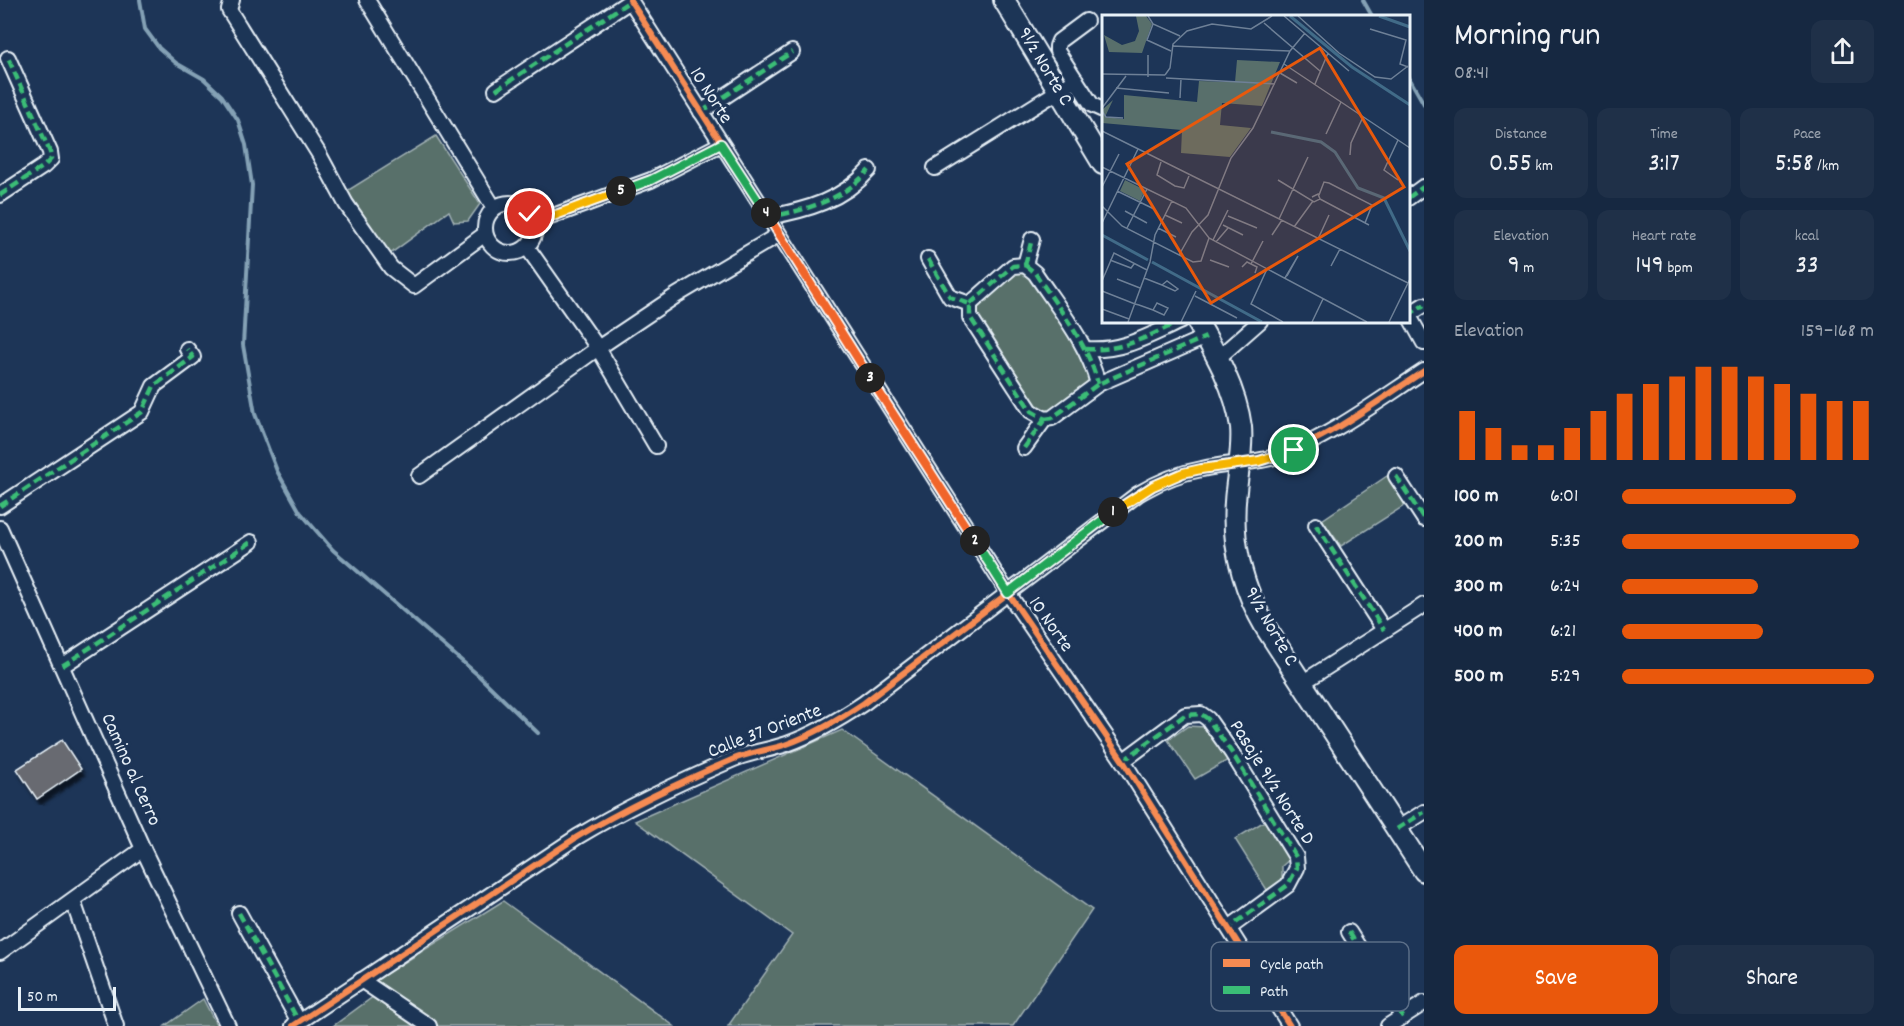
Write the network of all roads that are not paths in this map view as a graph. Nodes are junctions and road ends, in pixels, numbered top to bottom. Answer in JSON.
{"nodes":[{"id":1,"x":232,"y":0,"type":"edge"},
{"id":2,"x":367,"y":0,"type":"edge"},
{"id":3,"x":630,"y":1,"type":"edge"},
{"id":4,"x":1007,"y":1,"type":"edge"},
{"id":5,"x":1086,"y":21,"type":"dead end"},
{"id":6,"x":792,"y":52,"type":"dead end"},
{"id":7,"x":8,"y":58,"type":"dead end"},
{"id":8,"x":1076,"y":80,"type":"junction"},
{"id":9,"x":496,"y":90,"type":"dead end"},
{"id":10,"x":1059,"y":91,"type":"junction"},
{"id":11,"x":1102,"y":110,"type":"edge"},
{"id":12,"x":701,"y":112,"type":"junction"},
{"id":13,"x":721,"y":144,"type":"junction"},
{"id":14,"x":1102,"y":162,"type":"edge"},
{"id":15,"x":935,"y":168,"type":"dead end"},
{"id":16,"x":869,"y":170,"type":"dead end"},
{"id":17,"x":1423,"y":187,"type":"edge"},
{"id":18,"x":0,"y":195,"type":"edge"},
{"id":19,"x":1409,"y":197,"type":"edge"},
{"id":20,"x":494,"y":208,"type":"junction"},
{"id":21,"x":768,"y":217,"type":"junction"},
{"id":22,"x":534,"y":223,"type":"junction"},
{"id":23,"x":485,"y":234,"type":"junction"},
{"id":24,"x":778,"y":235,"type":"junction"},
{"id":25,"x":1032,"y":239,"type":"dead end"},
{"id":26,"x":527,"y":247,"type":"junction"},
{"id":27,"x":928,"y":260,"type":"dead end"},
{"id":28,"x":1025,"y":265,"type":"junction"},
{"id":29,"x":970,"y":304,"type":"junction"},
{"id":30,"x":1424,"y":305,"type":"edge"},
{"id":31,"x":1409,"y":313,"type":"edge"},
{"id":32,"x":1409,"y":316,"type":"edge"},
{"id":33,"x":1179,"y":322,"type":"edge"},
{"id":34,"x":1259,"y":322,"type":"edge"},
{"id":35,"x":1202,"y":329,"type":"edge"},
{"id":36,"x":1424,"y":343,"type":"edge"},
{"id":37,"x":598,"y":348,"type":"junction"},
{"id":38,"x":187,"y":349,"type":"dead end"},
{"id":39,"x":1085,"y":349,"type":"junction"},
{"id":40,"x":1218,"y":358,"type":"junction"},
{"id":41,"x":1424,"y":371,"type":"edge"},
{"id":42,"x":1098,"y":384,"type":"junction"},
{"id":43,"x":1045,"y":419,"type":"junction"},
{"id":44,"x":656,"y":446,"type":"dead end"},
{"id":45,"x":1024,"y":448,"type":"dead end"},
{"id":46,"x":1239,"y":465,"type":"junction"},
{"id":47,"x":419,"y":476,"type":"dead end"},
{"id":48,"x":1396,"y":476,"type":"dead end"},
{"id":49,"x":0,"y":506,"type":"edge"},
{"id":50,"x":1424,"y":519,"type":"edge"},
{"id":51,"x":1316,"y":525,"type":"dead end"},
{"id":52,"x":0,"y":528,"type":"edge"},
{"id":53,"x":250,"y":542,"type":"dead end"},
{"id":54,"x":1008,"y":593,"type":"junction"},
{"id":55,"x":1424,"y":604,"type":"edge"},
{"id":56,"x":1384,"y":630,"type":"junction"},
{"id":57,"x":62,"y":666,"type":"junction"},
{"id":58,"x":1302,"y":683,"type":"junction"},
{"id":59,"x":1124,"y":761,"type":"junction"},
{"id":60,"x":1424,"y":812,"type":"edge"},
{"id":61,"x":1397,"y":829,"type":"junction"},
{"id":62,"x":143,"y":849,"type":"junction"},
{"id":63,"x":1424,"y":871,"type":"edge"},
{"id":64,"x":73,"y":901,"type":"junction"},
{"id":65,"x":239,"y":913,"type":"dead end"},
{"id":66,"x":1228,"y":928,"type":"junction"},
{"id":67,"x":1349,"y":932,"type":"dead end"},
{"id":68,"x":1237,"y":942,"type":"edge"},
{"id":69,"x":1355,"y":942,"type":"edge"},
{"id":70,"x":0,"y":952,"type":"edge"},
{"id":71,"x":361,"y":980,"type":"junction"},
{"id":72,"x":1424,"y":1003,"type":"edge"},
{"id":73,"x":1281,"y":1011,"type":"edge"},
{"id":74,"x":1399,"y":1011,"type":"edge"},
{"id":75,"x":1403,"y":1017,"type":"junction"},
{"id":76,"x":296,"y":1024,"type":"edge"},
{"id":77,"x":116,"y":1026,"type":"edge"},
{"id":78,"x":228,"y":1026,"type":"edge"},
{"id":79,"x":429,"y":1026,"type":"edge"},
{"id":80,"x":1290,"y":1026,"type":"edge"},
{"id":81,"x":1388,"y":1026,"type":"edge"}],
"edges":[{"from":1,"to":23,"type":"street"},
{"from":2,"to":20,"type":"street"},
{"from":3,"to":9,"type":"street"},
{"from":3,"to":12,"type":"street","name":"10 Norte"},
{"from":4,"to":10,"type":"street","name":"9½ Norte C"},
{"from":5,"to":8,"type":"street"},
{"from":6,"to":12,"type":"street"},
{"from":7,"to":18,"type":"street"},
{"from":8,"to":10,"type":"street"},
{"from":8,"to":11,"type":"street"},
{"from":10,"to":14,"type":"street","name":"9½ Norte C"},
{"from":10,"to":15,"type":"street"},
{"from":12,"to":13,"type":"street","name":"10 Norte"},
{"from":13,"to":21,"type":"street","name":"10 Norte"},
{"from":13,"to":22,"type":"street"},
{"from":16,"to":21,"type":"street"},
{"from":17,"to":19,"type":"street"},
{"from":20,"to":22,"type":"street"},
{"from":20,"to":23,"type":"street"},
{"from":21,"to":24,"type":"street","name":"10 Norte"},
{"from":22,"to":26,"type":"street"},
{"from":23,"to":26,"type":"street"},
{"from":24,"to":37,"type":"street"},
{"from":24,"to":54,"type":"street","name":"10 Norte"},
{"from":25,"to":28,"type":"street"},
{"from":26,"to":37,"type":"street"},
{"from":27,"to":29,"type":"street"},
{"from":28,"to":29,"type":"street"},
{"from":28,"to":39,"type":"street"},
{"from":29,"to":43,"type":"street"},
{"from":30,"to":31,"type":"street"},
{"from":32,"to":36,"type":"street"},
{"from":33,"to":39,"type":"street"},
{"from":34,"to":40,"type":"street"},
{"from":35,"to":40,"type":"street","name":"9½ Norte C"},
{"from":35,"to":42,"type":"street"},
{"from":37,"to":44,"type":"street"},
{"from":37,"to":47,"type":"street"},
{"from":38,"to":49,"type":"street"},
{"from":39,"to":42,"type":"street"},
{"from":40,"to":46,"type":"street","name":"9½ Norte C"},
{"from":41,"to":46,"type":"street","name":"Calle 37 Oriente"},
{"from":42,"to":43,"type":"street"},
{"from":43,"to":45,"type":"street"},
{"from":46,"to":54,"type":"street","name":"Calle 37 Oriente"},
{"from":46,"to":58,"type":"street","name":"9½ Norte C"},
{"from":48,"to":50,"type":"street"},
{"from":51,"to":56,"type":"street"},
{"from":52,"to":57,"type":"street","name":"Camino al Cerro"},
{"from":53,"to":57,"type":"street"},
{"from":54,"to":59,"type":"street","name":"10 Norte"},
{"from":54,"to":71,"type":"street","name":"Calle 37 Oriente"},
{"from":55,"to":56,"type":"street"},
{"from":56,"to":58,"type":"street"},
{"from":57,"to":62,"type":"street","name":"Camino al Cerro"},
{"from":58,"to":61,"type":"street","name":"9½ Norte C"},
{"from":59,"to":66,"type":"street","name":"10 Norte"},
{"from":59,"to":66,"type":"street","name":"Pasaje 9½ Norte D"},
{"from":60,"to":61,"type":"street"},
{"from":61,"to":63,"type":"street","name":"9½ Norte C"},
{"from":62,"to":64,"type":"street"},
{"from":62,"to":78,"type":"street","name":"Camino al Cerro"},
{"from":64,"to":70,"type":"street"},
{"from":64,"to":77,"type":"street"},
{"from":65,"to":76,"type":"street"},
{"from":66,"to":68,"type":"street","name":"10 Norte"},
{"from":67,"to":69,"type":"street"},
{"from":71,"to":76,"type":"street","name":"Calle 37 Oriente"},
{"from":71,"to":79,"type":"street"},
{"from":72,"to":75,"type":"street"},
{"from":73,"to":80,"type":"street","name":"10 Norte"},
{"from":74,"to":75,"type":"street"},
{"from":75,"to":81,"type":"street"}]}
